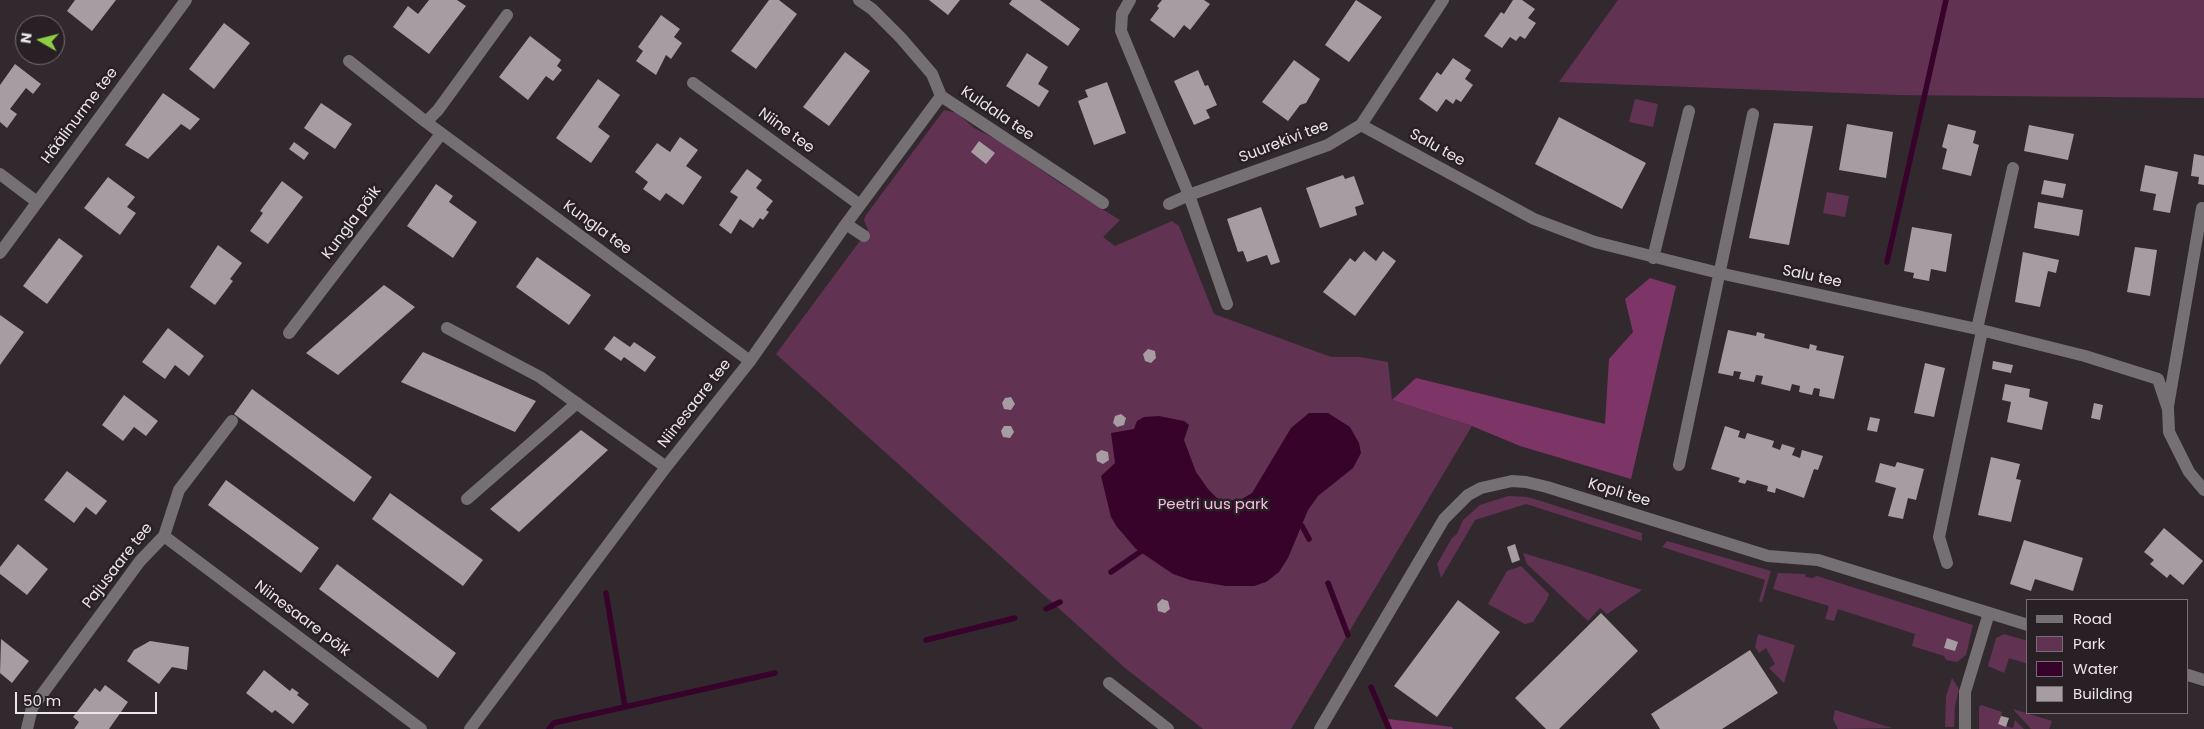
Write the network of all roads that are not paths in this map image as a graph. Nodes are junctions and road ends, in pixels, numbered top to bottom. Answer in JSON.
{"nodes":[{"id":1,"x":186,"y":0,"type":"edge"},
{"id":2,"x":859,"y":0,"type":"edge"},
{"id":3,"x":1130,"y":0,"type":"edge"},
{"id":4,"x":1443,"y":0,"type":"edge"},
{"id":5,"x":876,"y":5,"type":"edge"},
{"id":6,"x":507,"y":15,"type":"dead end"},
{"id":7,"x":349,"y":61,"type":"dead end"},
{"id":8,"x":693,"y":83,"type":"dead end"},
{"id":9,"x":941,"y":96,"type":"junction"},
{"id":10,"x":1689,"y":110,"type":"dead end"},
{"id":11,"x":1753,"y":114,"type":"dead end"},
{"id":12,"x":426,"y":122,"type":"junction"},
{"id":13,"x":1361,"y":125,"type":"junction"},
{"id":14,"x":441,"y":134,"type":"junction"},
{"id":15,"x":2013,"y":168,"type":"dead end"},
{"id":16,"x":0,"y":174,"type":"edge"},
{"id":17,"x":1189,"y":195,"type":"junction"},
{"id":18,"x":37,"y":202,"type":"junction"},
{"id":19,"x":1103,"y":203,"type":"dead end"},
{"id":20,"x":1169,"y":204,"type":"dead end"},
{"id":21,"x":860,"y":205,"type":"junction"},
{"id":22,"x":2202,"y":208,"type":"dead end"},
{"id":23,"x":846,"y":224,"type":"junction"},
{"id":24,"x":864,"y":236,"type":"dead end"},
{"id":25,"x":0,"y":253,"type":"edge"},
{"id":26,"x":1653,"y":258,"type":"junction"},
{"id":27,"x":1719,"y":273,"type":"junction"},
{"id":28,"x":1227,"y":304,"type":"dead end"},
{"id":29,"x":447,"y":328,"type":"dead end"},
{"id":30,"x":1979,"y":330,"type":"junction"},
{"id":31,"x":289,"y":333,"type":"dead end"},
{"id":32,"x":750,"y":360,"type":"junction"},
{"id":33,"x":577,"y":403,"type":"junction"},
{"id":34,"x":2168,"y":409,"type":"junction"},
{"id":35,"x":232,"y":421,"type":"dead end"},
{"id":36,"x":1679,"y":465,"type":"dead end"},
{"id":37,"x":666,"y":466,"type":"junction"},
{"id":38,"x":2204,"y":490,"type":"edge"},
{"id":39,"x":468,"y":499,"type":"dead end"},
{"id":40,"x":164,"y":536,"type":"junction"},
{"id":41,"x":1947,"y":563,"type":"dead end"},
{"id":42,"x":1989,"y":613,"type":"junction"},
{"id":43,"x":2026,"y":624,"type":"edge"},
{"id":44,"x":2189,"y":675,"type":"edge"},
{"id":45,"x":2204,"y":680,"type":"edge"},
{"id":46,"x":1109,"y":683,"type":"dead end"},
{"id":47,"x":27,"y":729,"type":"edge"},
{"id":48,"x":421,"y":729,"type":"edge"},
{"id":49,"x":470,"y":729,"type":"edge"},
{"id":50,"x":1168,"y":729,"type":"edge"},
{"id":51,"x":1320,"y":729,"type":"edge"},
{"id":52,"x":1965,"y":729,"type":"edge"}],
"edges":[{"from":1,"to":18,"type":"street","name":"Häälinurme tee"},
{"from":2,"to":5,"type":"street","name":"Kuldala tee"},
{"from":3,"to":17,"type":"street"},
{"from":4,"to":13,"type":"street","name":"Suurekivi tee"},
{"from":5,"to":9,"type":"street","name":"Kuldala tee"},
{"from":6,"to":12,"type":"street"},
{"from":7,"to":12,"type":"street","name":"Kungla tee"},
{"from":8,"to":21,"type":"street","name":"Niine tee"},
{"from":9,"to":19,"type":"street","name":"Kuldala tee"},
{"from":9,"to":21,"type":"street","name":"Niinesaare tee"},
{"from":10,"to":26,"type":"street"},
{"from":11,"to":27,"type":"street"},
{"from":12,"to":14,"type":"street","name":"Kungla tee"},
{"from":13,"to":17,"type":"street","name":"Suurekivi tee"},
{"from":13,"to":26,"type":"street","name":"Salu tee"},
{"from":14,"to":31,"type":"street","name":"Kungla põik"},
{"from":14,"to":32,"type":"street","name":"Kungla tee"},
{"from":15,"to":30,"type":"street"},
{"from":16,"to":18,"type":"street"},
{"from":17,"to":20,"type":"street"},
{"from":17,"to":28,"type":"street"},
{"from":18,"to":25,"type":"street","name":"Häälinurme tee"},
{"from":21,"to":23,"type":"street","name":"Niinesaare tee"},
{"from":22,"to":34,"type":"street"},
{"from":23,"to":24,"type":"street"},
{"from":23,"to":32,"type":"street","name":"Niinesaare tee"},
{"from":26,"to":27,"type":"street","name":"Salu tee"},
{"from":27,"to":30,"type":"street","name":"Salu tee"},
{"from":27,"to":36,"type":"street"},
{"from":29,"to":33,"type":"street"},
{"from":30,"to":34,"type":"street","name":"Salu tee"},
{"from":30,"to":41,"type":"street"},
{"from":32,"to":37,"type":"street","name":"Niinesaare tee"},
{"from":33,"to":37,"type":"street"},
{"from":33,"to":39,"type":"street"},
{"from":34,"to":38,"type":"street","name":"Salu tee"},
{"from":35,"to":40,"type":"street","name":"Pajusaare tee"},
{"from":37,"to":49,"type":"street","name":"Niinesaare tee"},
{"from":40,"to":47,"type":"street","name":"Pajusaare tee"},
{"from":40,"to":48,"type":"street","name":"Niinesaare põik"},
{"from":42,"to":43,"type":"street","name":"Kopli tee"},
{"from":42,"to":51,"type":"street","name":"Kopli tee"},
{"from":42,"to":52,"type":"street"},
{"from":44,"to":45,"type":"street"},
{"from":46,"to":50,"type":"street"}]}
